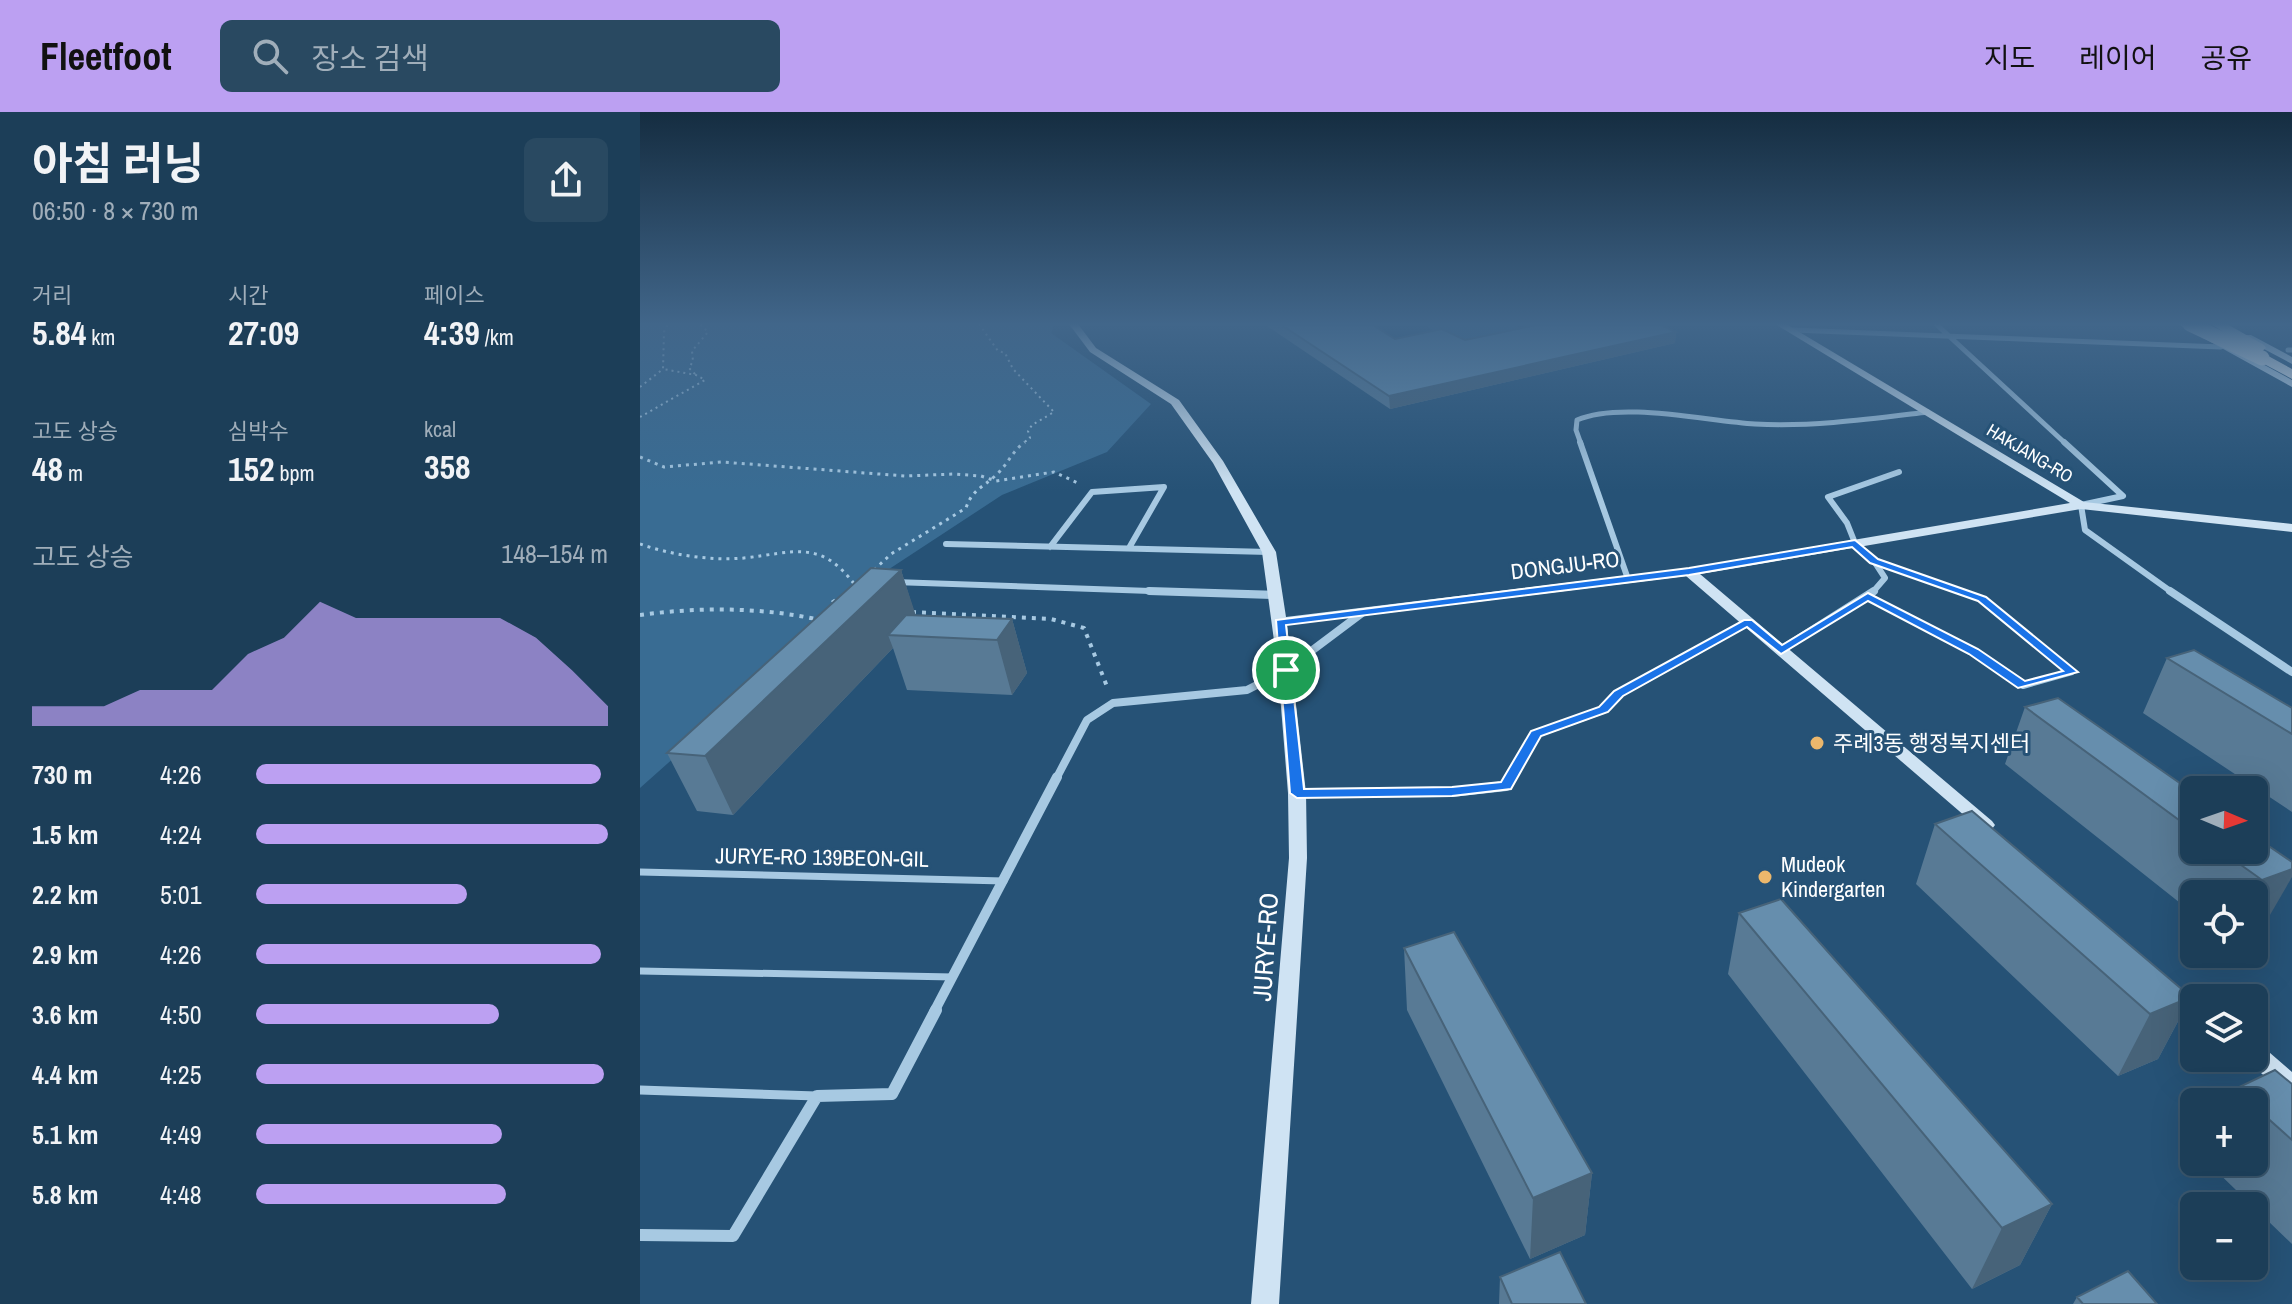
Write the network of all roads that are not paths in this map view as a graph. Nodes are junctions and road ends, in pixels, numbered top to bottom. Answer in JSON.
{"nodes":[{"id":1,"x":1140,"y":380,"type":"edge"},
{"id":2,"x":1875,"y":380,"type":"edge"},
{"id":3,"x":1996,"y":380,"type":"edge"},
{"id":4,"x":1928,"y":412,"type":"junction"},
{"id":5,"x":1899,"y":472,"type":"dead end"},
{"id":6,"x":2081,"y":505,"type":"junction"},
{"id":7,"x":2292,"y":528,"type":"edge"},
{"id":8,"x":1855,"y":543,"type":"junction"},
{"id":9,"x":946,"y":544,"type":"dead end"},
{"id":10,"x":1050,"y":547,"type":"junction"},
{"id":11,"x":1129,"y":548,"type":"junction"},
{"id":12,"x":1269,"y":552,"type":"junction"},
{"id":13,"x":1874,"y":561,"type":"junction"},
{"id":14,"x":1689,"y":572,"type":"junction"},
{"id":15,"x":1628,"y":579,"type":"junction"},
{"id":16,"x":893,"y":582,"type":"edge"},
{"id":17,"x":1277,"y":595,"type":"junction"},
{"id":18,"x":1868,"y":597,"type":"junction"},
{"id":19,"x":1362,"y":613,"type":"junction"},
{"id":20,"x":1280,"y":622,"type":"junction"},
{"id":21,"x":1748,"y":622,"type":"junction"},
{"id":22,"x":1781,"y":650,"type":"junction"},
{"id":23,"x":1286,"y":670,"type":"junction"},
{"id":24,"x":2292,"y":672,"type":"edge"},
{"id":25,"x":1297,"y":793,"type":"junction"},
{"id":26,"x":2000,"y":837,"type":"edge"},
{"id":27,"x":640,"y":872,"type":"edge"},
{"id":28,"x":1004,"y":881,"type":"junction"},
{"id":29,"x":640,"y":971,"type":"edge"},
{"id":30,"x":953,"y":977,"type":"junction"},
{"id":31,"x":2268,"y":1065,"type":"edge"},
{"id":32,"x":2292,"y":1086,"type":"edge"},
{"id":33,"x":640,"y":1090,"type":"edge"},
{"id":34,"x":817,"y":1096,"type":"junction"},
{"id":35,"x":640,"y":1235,"type":"edge"},
{"id":36,"x":1265,"y":1304,"type":"edge"}],
"edges":[{"from":1,"to":12,"type":"main road","name":"JURYE-RO"},
{"from":2,"to":4,"type":"main road","name":"HAKJANG-RO"},
{"from":3,"to":6,"type":"street"},
{"from":4,"to":6,"type":"main road","name":"HAKJANG-RO"},
{"from":4,"to":15,"type":"street"},
{"from":5,"to":8,"type":"street"},
{"from":6,"to":7,"type":"main road","name":"HAKJANG-RO"},
{"from":6,"to":8,"type":"main road","name":"DONGJU-RO"},
{"from":6,"to":24,"type":"street"},
{"from":8,"to":13,"type":"street"},
{"from":8,"to":14,"type":"main road","name":"DONGJU-RO"},
{"from":9,"to":10,"type":"street"},
{"from":10,"to":11,"type":"street"},
{"from":10,"to":11,"type":"street"},
{"from":11,"to":12,"type":"street"},
{"from":12,"to":17,"type":"main road","name":"JURYE-RO"},
{"from":13,"to":18,"type":"street"},
{"from":13,"to":18,"type":"lane"},
{"from":14,"to":15,"type":"main road","name":"DONGJU-RO"},
{"from":14,"to":21,"type":"main road"},
{"from":15,"to":19,"type":"main road","name":"DONGJU-RO"},
{"from":16,"to":17,"type":"street"},
{"from":17,"to":20,"type":"main road","name":"JURYE-RO"},
{"from":18,"to":22,"type":"street"},
{"from":19,"to":20,"type":"main road","name":"DONGJU-RO"},
{"from":19,"to":23,"type":"street"},
{"from":20,"to":23,"type":"main road","name":"JURYE-RO"},
{"from":21,"to":22,"type":"main road"},
{"from":21,"to":25,"type":"street"},
{"from":22,"to":26,"type":"main road"},
{"from":23,"to":25,"type":"main road","name":"JURYE-RO"},
{"from":23,"to":28,"type":"street"},
{"from":25,"to":36,"type":"main road","name":"JURYE-RO"},
{"from":27,"to":28,"type":"lane","name":"JURYE-RO 139BEON-GIL"},
{"from":28,"to":30,"type":"street"},
{"from":29,"to":30,"type":"lane"},
{"from":30,"to":34,"type":"street"},
{"from":31,"to":32,"type":"main road"},
{"from":33,"to":34,"type":"lane"},
{"from":34,"to":35,"type":"street"}]}
